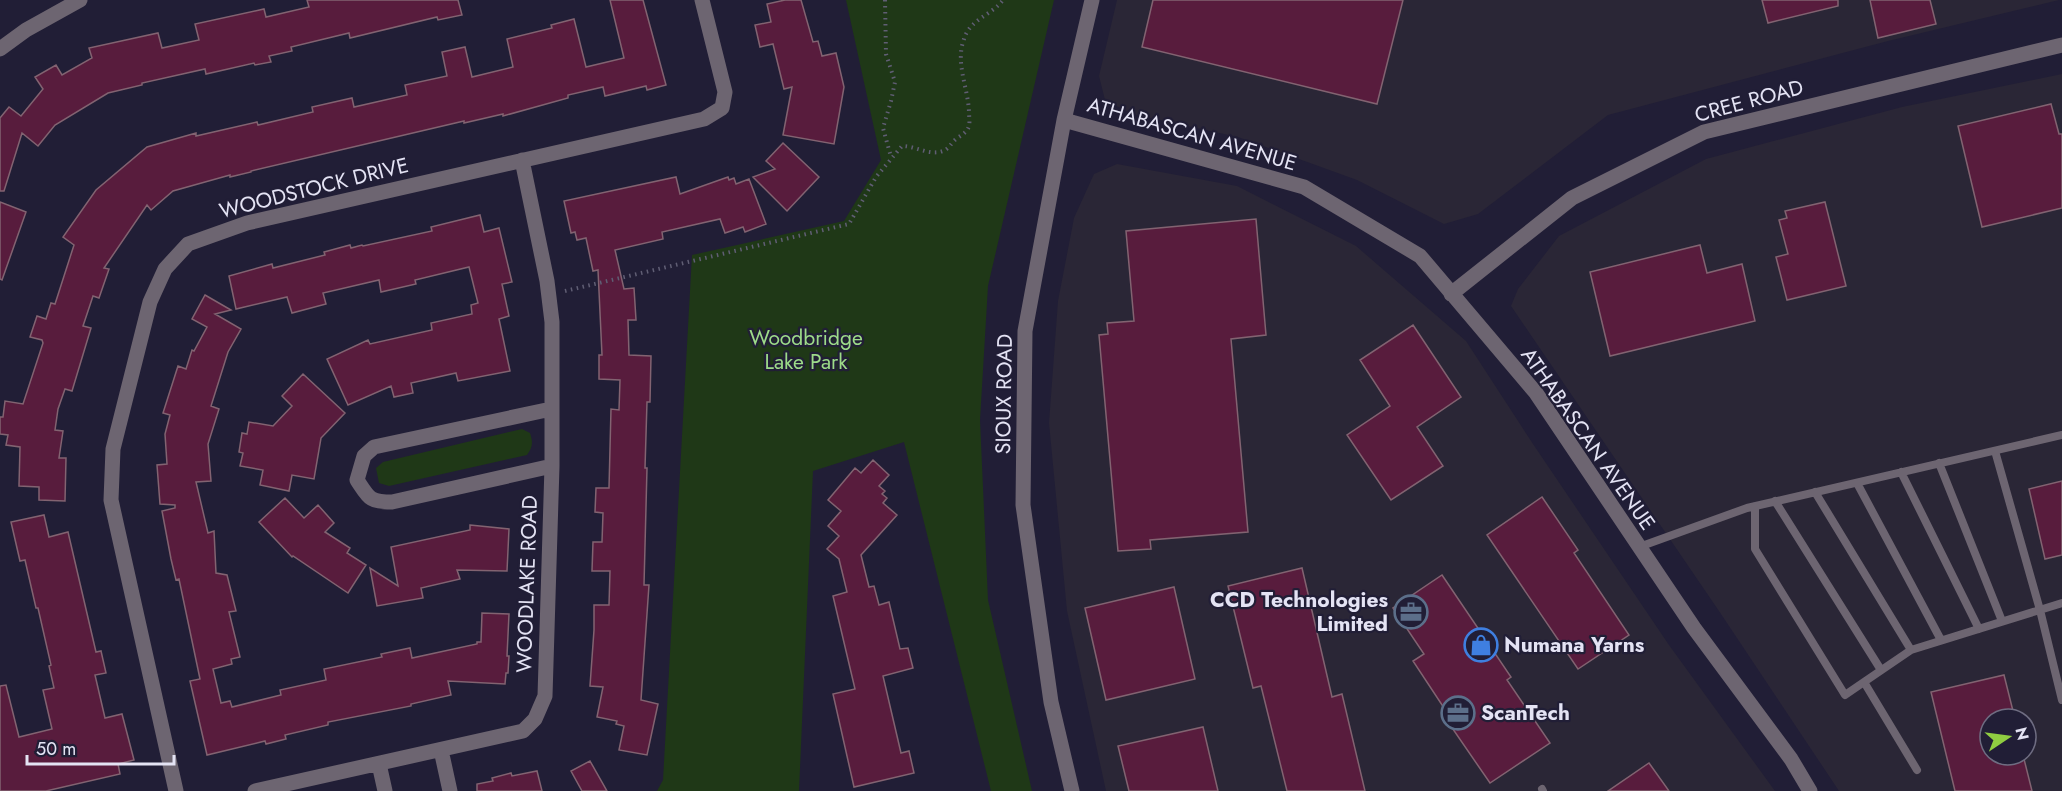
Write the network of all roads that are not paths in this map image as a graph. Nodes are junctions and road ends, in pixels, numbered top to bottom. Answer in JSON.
{"nodes":[{"id":1,"x":80,"y":0,"type":"edge"},
{"id":2,"x":702,"y":0,"type":"edge"},
{"id":3,"x":1092,"y":0,"type":"edge"},
{"id":4,"x":2062,"y":45,"type":"edge"},
{"id":5,"x":0,"y":49,"type":"edge"},
{"id":6,"x":1064,"y":120,"type":"junction"},
{"id":7,"x":522,"y":160,"type":"junction"},
{"id":8,"x":1451,"y":294,"type":"junction"},
{"id":9,"x":551,"y":409,"type":"junction"},
{"id":10,"x":2062,"y":435,"type":"edge"},
{"id":11,"x":1995,"y":451,"type":"junction"},
{"id":12,"x":1939,"y":463,"type":"junction"},
{"id":13,"x":552,"y":466,"type":"junction"},
{"id":14,"x":1901,"y":472,"type":"junction"},
{"id":15,"x":1857,"y":483,"type":"junction"},
{"id":16,"x":1815,"y":492,"type":"junction"},
{"id":17,"x":1775,"y":501,"type":"junction"},
{"id":18,"x":1755,"y":506,"type":"junction"},
{"id":19,"x":1639,"y":547,"type":"junction"},
{"id":20,"x":2062,"y":603,"type":"edge"},
{"id":21,"x":2040,"y":610,"type":"junction"},
{"id":22,"x":2002,"y":621,"type":"junction"},
{"id":23,"x":1979,"y":628,"type":"junction"},
{"id":24,"x":1941,"y":640,"type":"junction"},
{"id":25,"x":1911,"y":650,"type":"junction"},
{"id":26,"x":1881,"y":670,"type":"junction"},
{"id":27,"x":1864,"y":682,"type":"junction"},
{"id":28,"x":2062,"y":700,"type":"edge"},
{"id":29,"x":441,"y":750,"type":"junction"},
{"id":30,"x":379,"y":764,"type":"junction"},
{"id":31,"x":1917,"y":770,"type":"dead end"},
{"id":32,"x":176,"y":791,"type":"edge"},
{"id":33,"x":255,"y":791,"type":"edge"},
{"id":34,"x":385,"y":791,"type":"edge"},
{"id":35,"x":450,"y":791,"type":"edge"},
{"id":36,"x":1072,"y":791,"type":"edge"},
{"id":37,"x":1810,"y":791,"type":"edge"}],
"edges":[{"from":1,"to":5,"type":"street"},
{"from":2,"to":7,"type":"street","name":"WOODSTOCK DRIVE"},
{"from":3,"to":6,"type":"street","name":"SIOUX ROAD"},
{"from":4,"to":8,"type":"street","name":"CREE ROAD"},
{"from":6,"to":8,"type":"street","name":"ATHABASCAN AVENUE"},
{"from":6,"to":36,"type":"street","name":"SIOUX ROAD"},
{"from":7,"to":9,"type":"street","name":"WOODLAKE ROAD"},
{"from":7,"to":32,"type":"street","name":"WOODSTOCK DRIVE"},
{"from":8,"to":19,"type":"street","name":"ATHABASCAN AVENUE"},
{"from":9,"to":13,"type":"street","name":"WOODLAKE ROAD"},
{"from":9,"to":13,"type":"street"},
{"from":10,"to":11,"type":"lane"},
{"from":11,"to":12,"type":"lane"},
{"from":11,"to":21,"type":"lane"},
{"from":12,"to":14,"type":"lane"},
{"from":12,"to":22,"type":"lane"},
{"from":13,"to":29,"type":"street","name":"WOODLAKE ROAD"},
{"from":14,"to":15,"type":"lane"},
{"from":14,"to":23,"type":"lane"},
{"from":15,"to":16,"type":"lane"},
{"from":15,"to":24,"type":"lane"},
{"from":16,"to":17,"type":"lane"},
{"from":16,"to":25,"type":"lane"},
{"from":17,"to":18,"type":"lane"},
{"from":17,"to":26,"type":"lane"},
{"from":18,"to":19,"type":"lane"},
{"from":18,"to":27,"type":"lane"},
{"from":19,"to":37,"type":"street","name":"ATHABASCAN AVENUE"},
{"from":20,"to":21,"type":"lane"},
{"from":21,"to":22,"type":"lane"},
{"from":21,"to":28,"type":"lane"},
{"from":22,"to":23,"type":"lane"},
{"from":23,"to":24,"type":"lane"},
{"from":24,"to":25,"type":"lane"},
{"from":25,"to":26,"type":"lane"},
{"from":26,"to":27,"type":"lane"},
{"from":27,"to":31,"type":"lane"},
{"from":29,"to":30,"type":"street","name":"WOODLAKE ROAD"},
{"from":29,"to":35,"type":"street"},
{"from":30,"to":33,"type":"street","name":"WOODLAKE ROAD"},
{"from":30,"to":34,"type":"street"}]}
